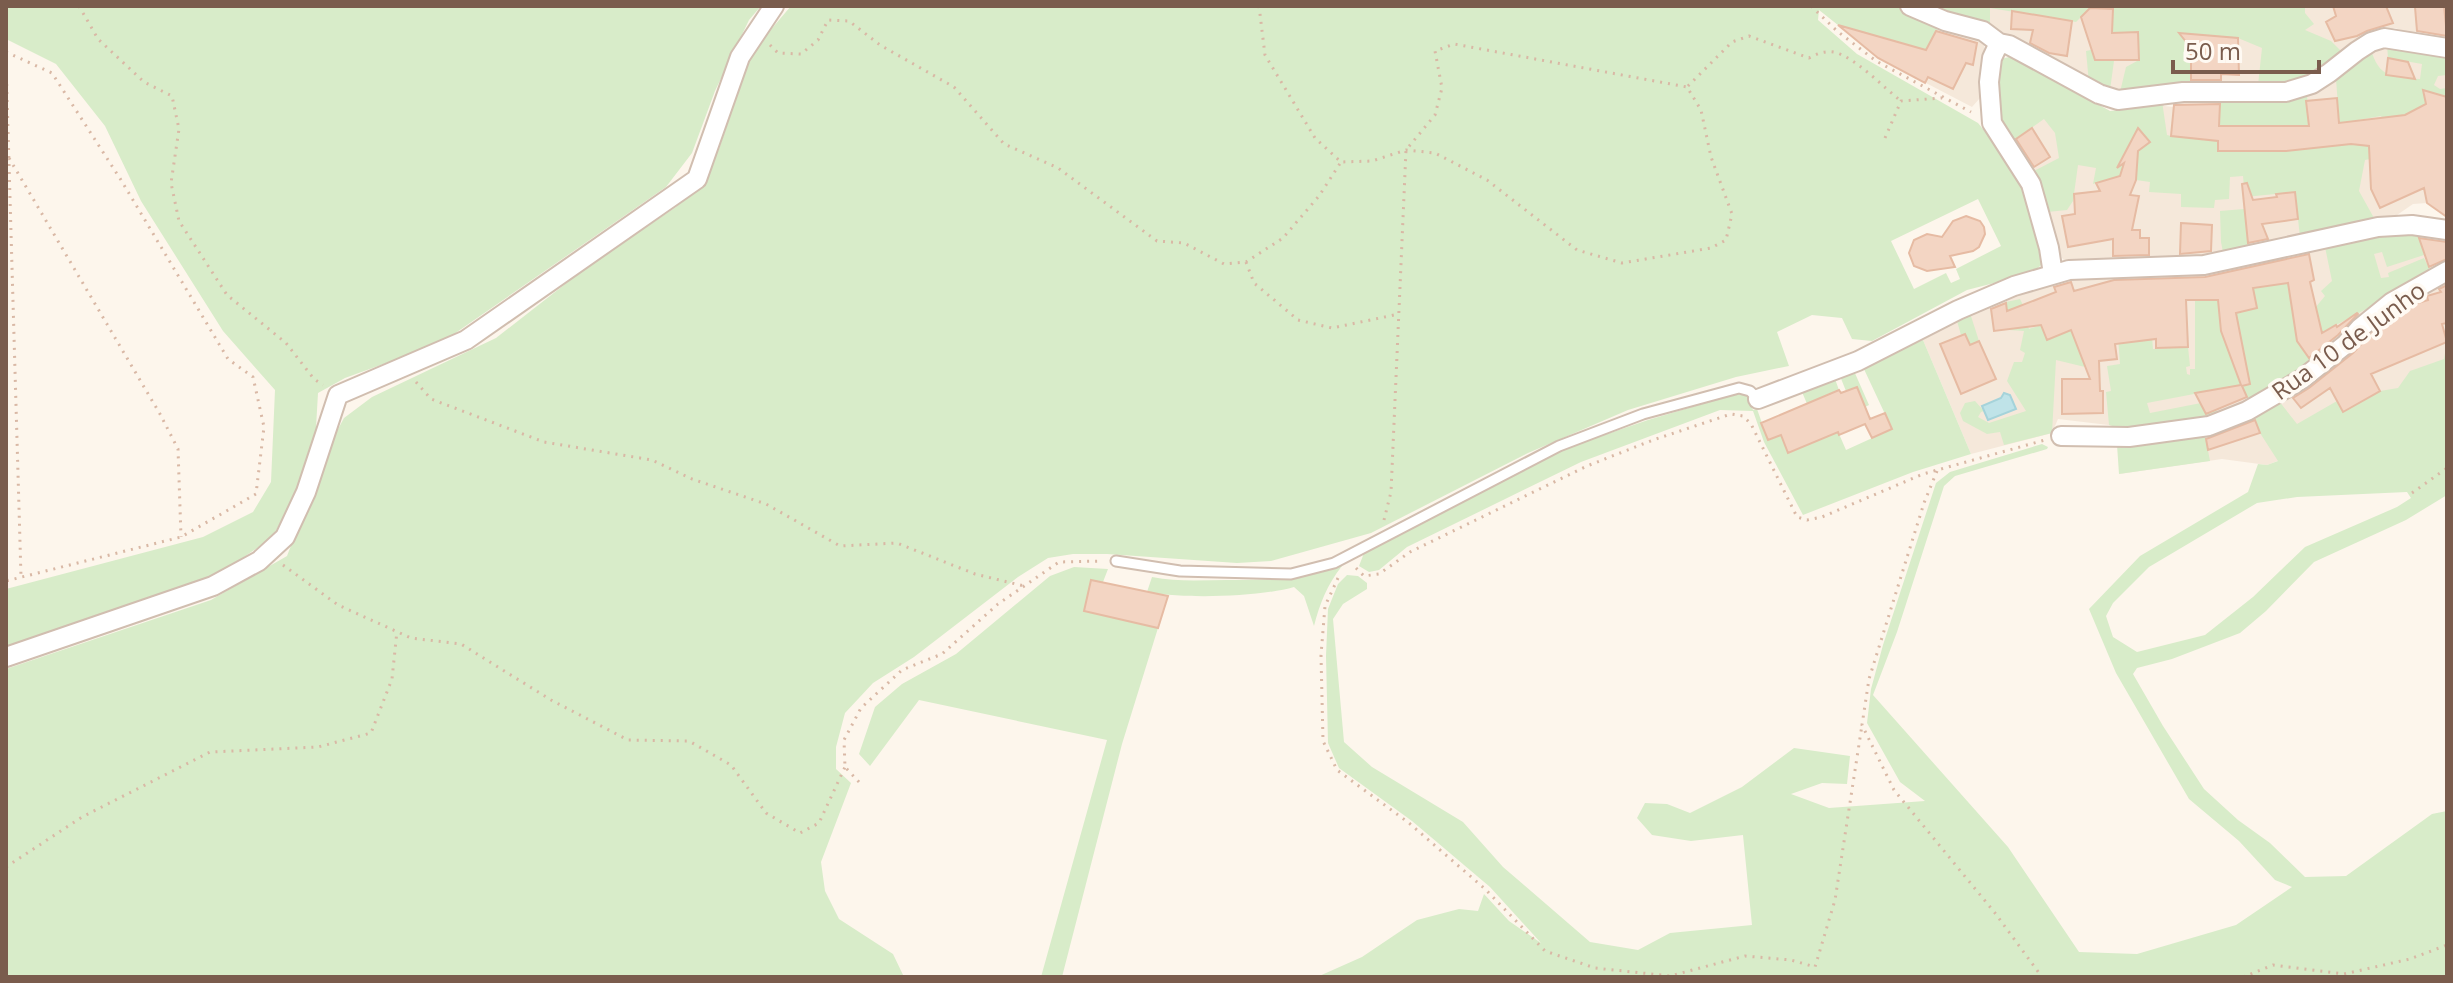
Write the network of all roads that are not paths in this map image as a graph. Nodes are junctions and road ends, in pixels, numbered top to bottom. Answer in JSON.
{"nodes":[{"id":1,"x":774,"y":6,"type":"edge"},
{"id":2,"x":1910,"y":6,"type":"edge"},
{"id":3,"x":1999,"y":43,"type":"junction"},
{"id":4,"x":2447,"y":48,"type":"edge"},
{"id":5,"x":2447,"y":230,"type":"edge"},
{"id":6,"x":2447,"y":271,"type":"edge"},
{"id":7,"x":2053,"y":274,"type":"junction"},
{"id":8,"x":1758,"y":399,"type":"joint"},
{"id":9,"x":2061,"y":436,"type":"road end"},
{"id":10,"x":1116,"y":561,"type":"road end"},
{"id":11,"x":6,"y":657,"type":"edge"}],
"edges":[{"from":1,"to":11,"type":"street"},
{"from":2,"to":3,"type":"street"},
{"from":3,"to":4,"type":"street"},
{"from":3,"to":7,"type":"street"},
{"from":5,"to":7,"type":"street"},
{"from":6,"to":9,"type":"street","name":"Rua 10 de Junho"},
{"from":7,"to":8,"type":"street"},
{"from":8,"to":10,"type":"lane"}]}
